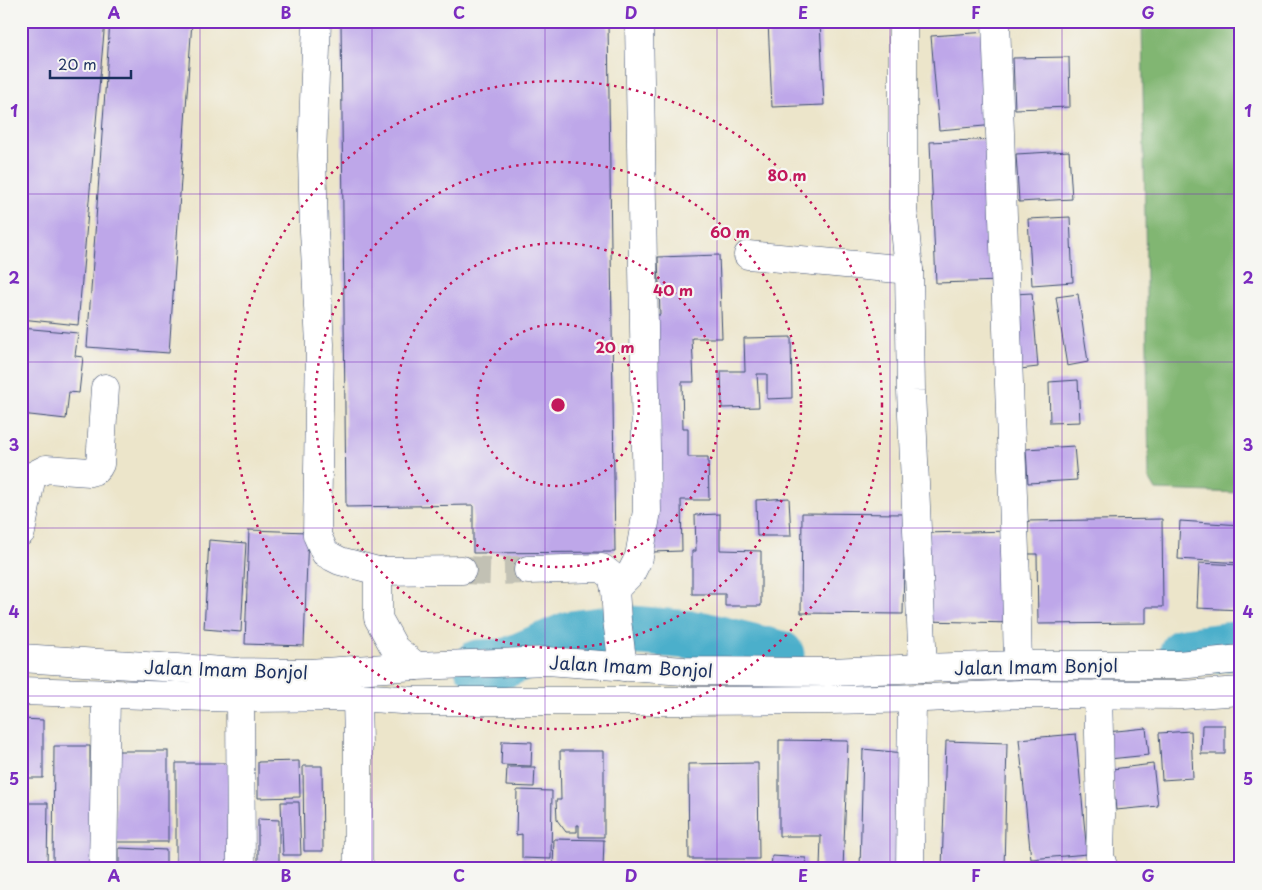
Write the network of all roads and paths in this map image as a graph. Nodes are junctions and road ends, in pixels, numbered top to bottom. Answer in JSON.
{"nodes":[{"id":1,"x":317,"y":21,"type":"edge"},
{"id":2,"x":640,"y":21,"type":"edge"},
{"id":3,"x":903,"y":21,"type":"edge"},
{"id":4,"x":996,"y":21,"type":"edge"},
{"id":5,"x":748,"y":256,"type":"dead end"},
{"id":6,"x":909,"y":270,"type":"junction"},
{"id":7,"x":105,"y":388,"type":"dead end"},
{"id":8,"x":21,"y":532,"type":"edge"},
{"id":9,"x":462,"y":570,"type":"tunnel mouth"},
{"id":10,"x":528,"y":570,"type":"tunnel mouth"},
{"id":11,"x":378,"y":571,"type":"junction"},
{"id":12,"x":616,"y":589,"type":"junction"},
{"id":13,"x":21,"y":658,"type":"edge"},
{"id":14,"x":1241,"y":659,"type":"edge"},
{"id":15,"x":408,"y":660,"type":"junction"},
{"id":16,"x":923,"y":662,"type":"junction"},
{"id":17,"x":1018,"y":665,"type":"junction"},
{"id":18,"x":623,"y":667,"type":"junction"},
{"id":19,"x":21,"y":691,"type":"edge"},
{"id":20,"x":1241,"y":691,"type":"edge"},
{"id":21,"x":1098,"y":694,"type":"junction"},
{"id":22,"x":106,"y":695,"type":"junction"},
{"id":23,"x":356,"y":697,"type":"junction"},
{"id":24,"x":240,"y":698,"type":"junction"},
{"id":25,"x":912,"y":699,"type":"junction"},
{"id":26,"x":416,"y":701,"type":"junction"},
{"id":27,"x":103,"y":869,"type":"edge"},
{"id":28,"x":241,"y":869,"type":"edge"},
{"id":29,"x":362,"y":869,"type":"edge"},
{"id":30,"x":910,"y":869,"type":"edge"},
{"id":31,"x":1104,"y":869,"type":"edge"}],
"edges":[{"from":1,"to":11,"type":"main road"},
{"from":2,"to":12,"type":"main road"},
{"from":3,"to":6,"type":"main road"},
{"from":4,"to":17,"type":"main road"},
{"from":5,"to":6,"type":"main road"},
{"from":6,"to":16,"type":"main road"},
{"from":7,"to":8,"type":"main road"},
{"from":9,"to":11,"type":"main road"},
{"from":10,"to":12,"type":"main road"},
{"from":11,"to":15,"type":"main road"},
{"from":12,"to":18,"type":"main road"},
{"from":13,"to":15,"type":"main road","name":"Jalan Imam Bonjol"},
{"from":14,"to":17,"type":"main road","name":"Jalan Imam Bonjol"},
{"from":15,"to":18,"type":"main road","name":"Jalan Imam Bonjol"},
{"from":15,"to":26,"type":"main road"},
{"from":16,"to":17,"type":"main road","name":"Jalan Imam Bonjol"},
{"from":16,"to":18,"type":"main road","name":"Jalan Imam Bonjol"},
{"from":19,"to":22,"type":"main road","name":"Jalan Imam Bonjol"},
{"from":20,"to":21,"type":"main road","name":"Jalan Imam Bonjol"},
{"from":21,"to":25,"type":"main road","name":"Jalan Imam Bonjol"},
{"from":21,"to":31,"type":"main road"},
{"from":22,"to":24,"type":"main road","name":"Jalan Imam Bonjol"},
{"from":22,"to":27,"type":"main road"},
{"from":23,"to":24,"type":"main road","name":"Jalan Imam Bonjol"},
{"from":23,"to":26,"type":"main road","name":"Jalan Imam Bonjol"},
{"from":23,"to":29,"type":"main road"},
{"from":24,"to":28,"type":"main road"},
{"from":25,"to":26,"type":"main road","name":"Jalan Imam Bonjol"},
{"from":25,"to":30,"type":"main road"}]}
